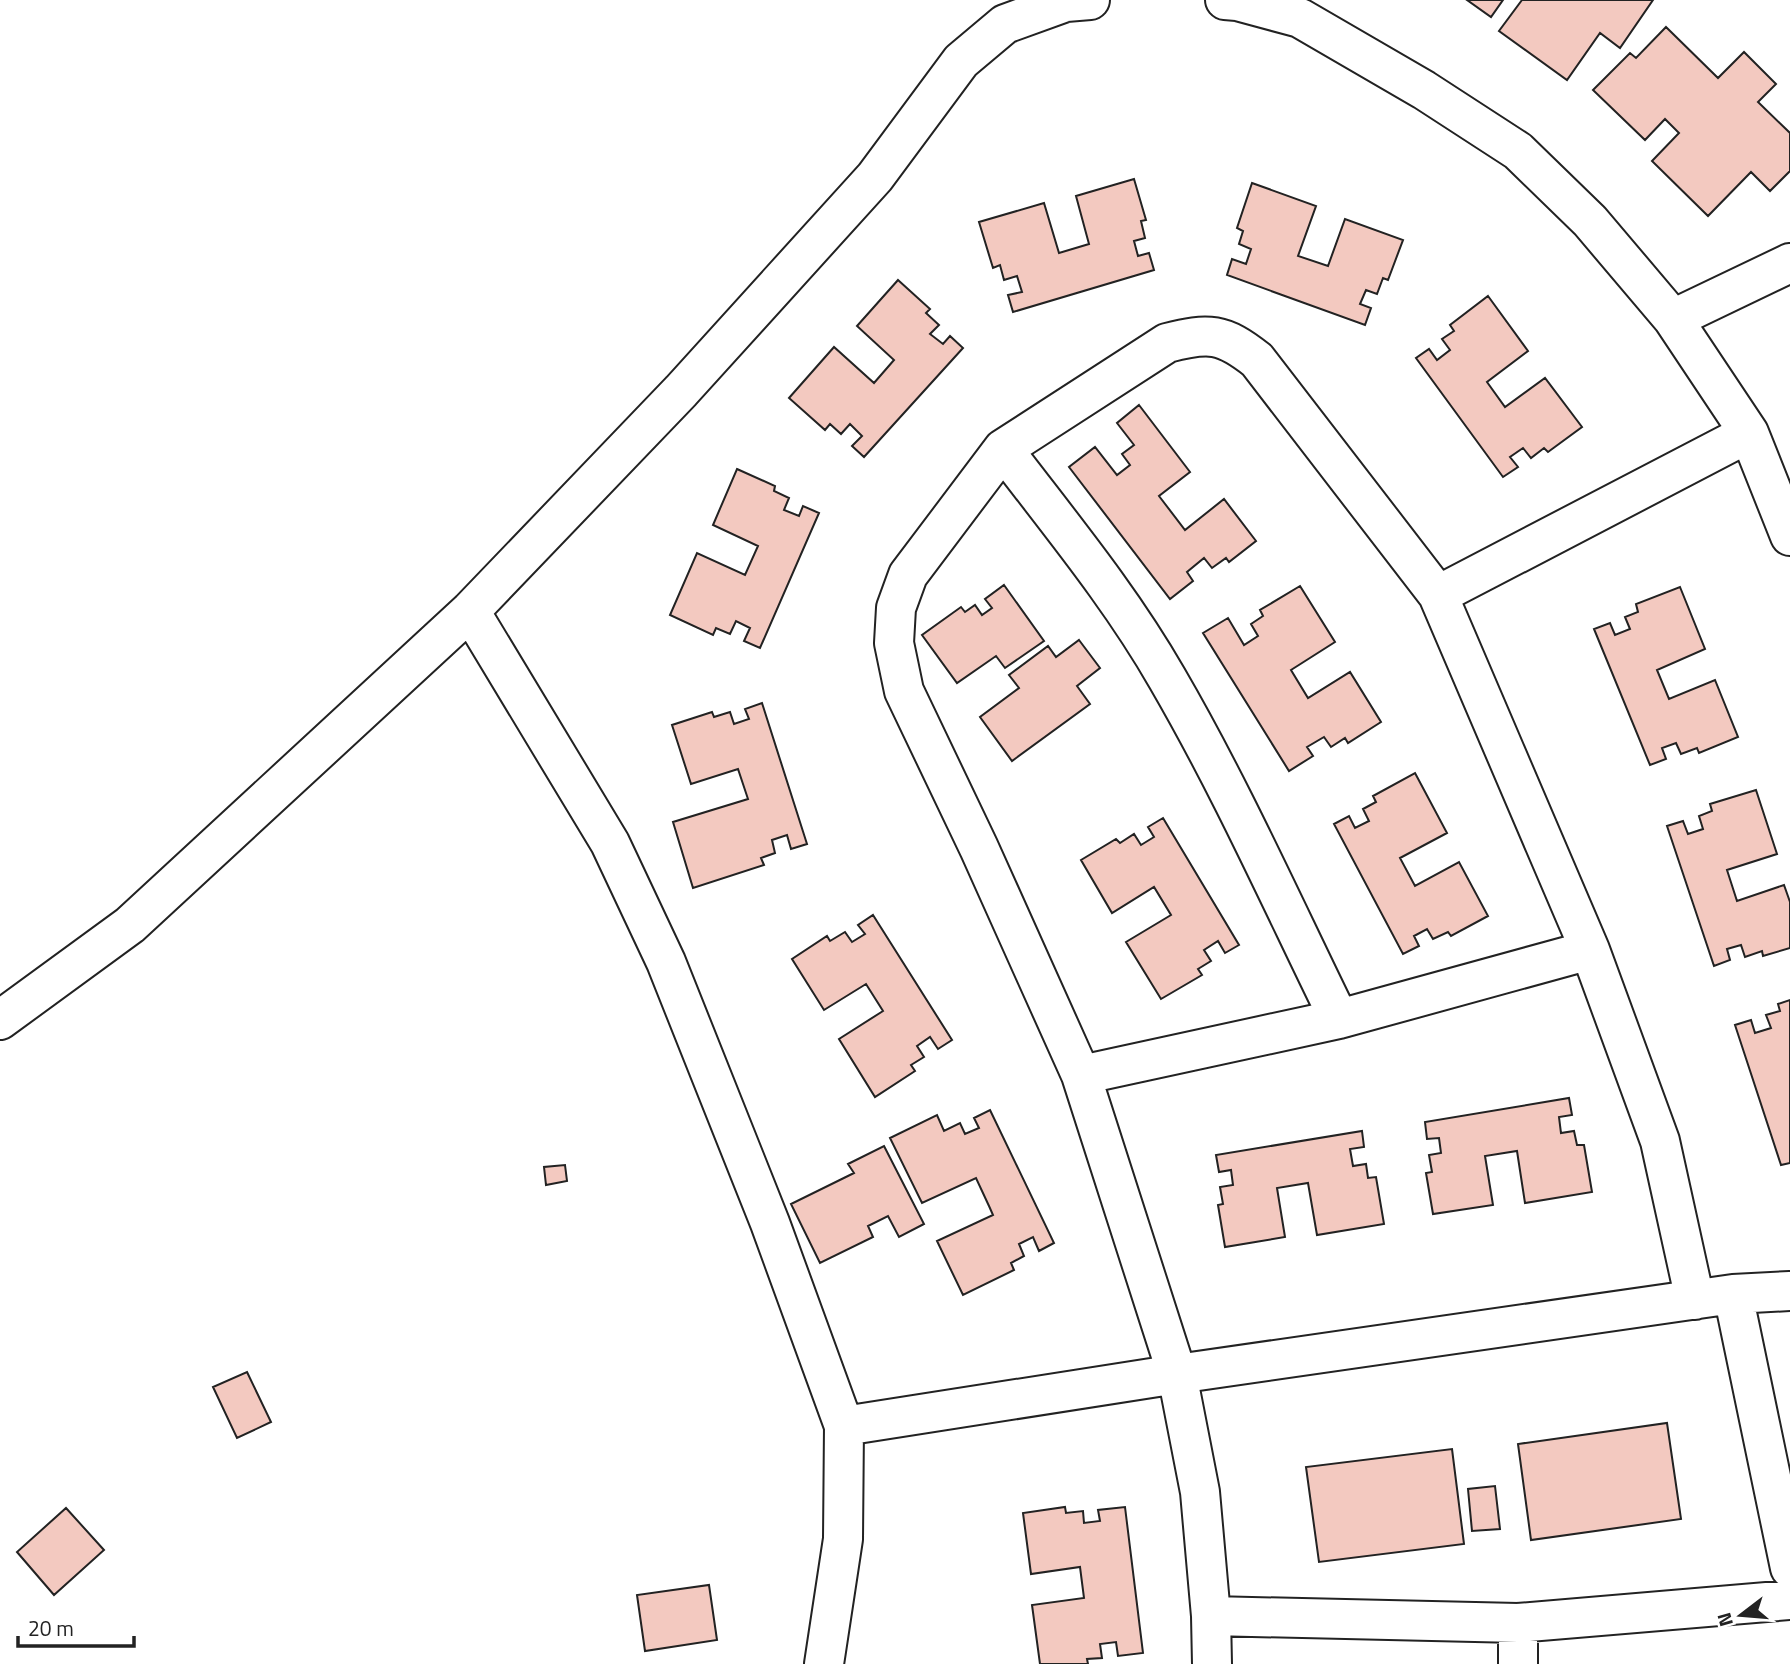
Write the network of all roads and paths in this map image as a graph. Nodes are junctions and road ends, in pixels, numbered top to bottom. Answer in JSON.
{"nodes":[{"id":1,"x":1090,"y":0,"type":"edge"},
{"id":2,"x":1225,"y":0,"type":"edge"},
{"id":3,"x":1790,"y":263,"type":"edge"},
{"id":4,"x":1673,"y":319,"type":"junction"},
{"id":5,"x":1749,"y":433,"type":"junction"},
{"id":6,"x":1003,"y":449,"type":"junction"},
{"id":7,"x":1790,"y":536,"type":"edge"},
{"id":8,"x":1438,"y":595,"type":"junction"},
{"id":9,"x":470,"y":611,"type":"junction"},
{"id":10,"x":1590,"y":950,"type":"junction"},
{"id":11,"x":1339,"y":1019,"type":"junction"},
{"id":12,"x":0,"y":1020,"type":"edge"},
{"id":13,"x":1082,"y":1075,"type":"junction"},
{"id":14,"x":1790,"y":1291,"type":"edge"},
{"id":15,"x":1733,"y":1294,"type":"junction"},
{"id":16,"x":1695,"y":1300,"type":"junction"},
{"id":17,"x":1177,"y":1374,"type":"junction"},
{"id":18,"x":844,"y":1426,"type":"junction"},
{"id":19,"x":1790,"y":1568,"type":"edge"},
{"id":20,"x":1790,"y":1600,"type":"edge"},
{"id":21,"x":1211,"y":1616,"type":"junction"},
{"id":22,"x":1518,"y":1623,"type":"junction"},
{"id":23,"x":824,"y":1664,"type":"edge"},
{"id":24,"x":1212,"y":1664,"type":"edge"},
{"id":25,"x":1518,"y":1664,"type":"edge"}],
"edges":[{"from":1,"to":9,"type":"street"},
{"from":2,"to":4,"type":"street"},
{"from":3,"to":4,"type":"street"},
{"from":4,"to":5,"type":"street"},
{"from":5,"to":7,"type":"street"},
{"from":5,"to":8,"type":"street"},
{"from":6,"to":8,"type":"street"},
{"from":6,"to":11,"type":"street"},
{"from":6,"to":13,"type":"street"},
{"from":8,"to":10,"type":"street"},
{"from":9,"to":12,"type":"street"},
{"from":9,"to":18,"type":"street"},
{"from":10,"to":11,"type":"street"},
{"from":10,"to":16,"type":"street"},
{"from":11,"to":13,"type":"street"},
{"from":13,"to":17,"type":"street"},
{"from":14,"to":15,"type":"street"},
{"from":15,"to":16,"type":"street"},
{"from":15,"to":19,"type":"street"},
{"from":16,"to":17,"type":"street"},
{"from":17,"to":18,"type":"street"},
{"from":17,"to":21,"type":"street"},
{"from":18,"to":23,"type":"street"},
{"from":20,"to":22,"type":"street"},
{"from":21,"to":22,"type":"street"},
{"from":21,"to":24,"type":"street"},
{"from":22,"to":25,"type":"street"}]}
